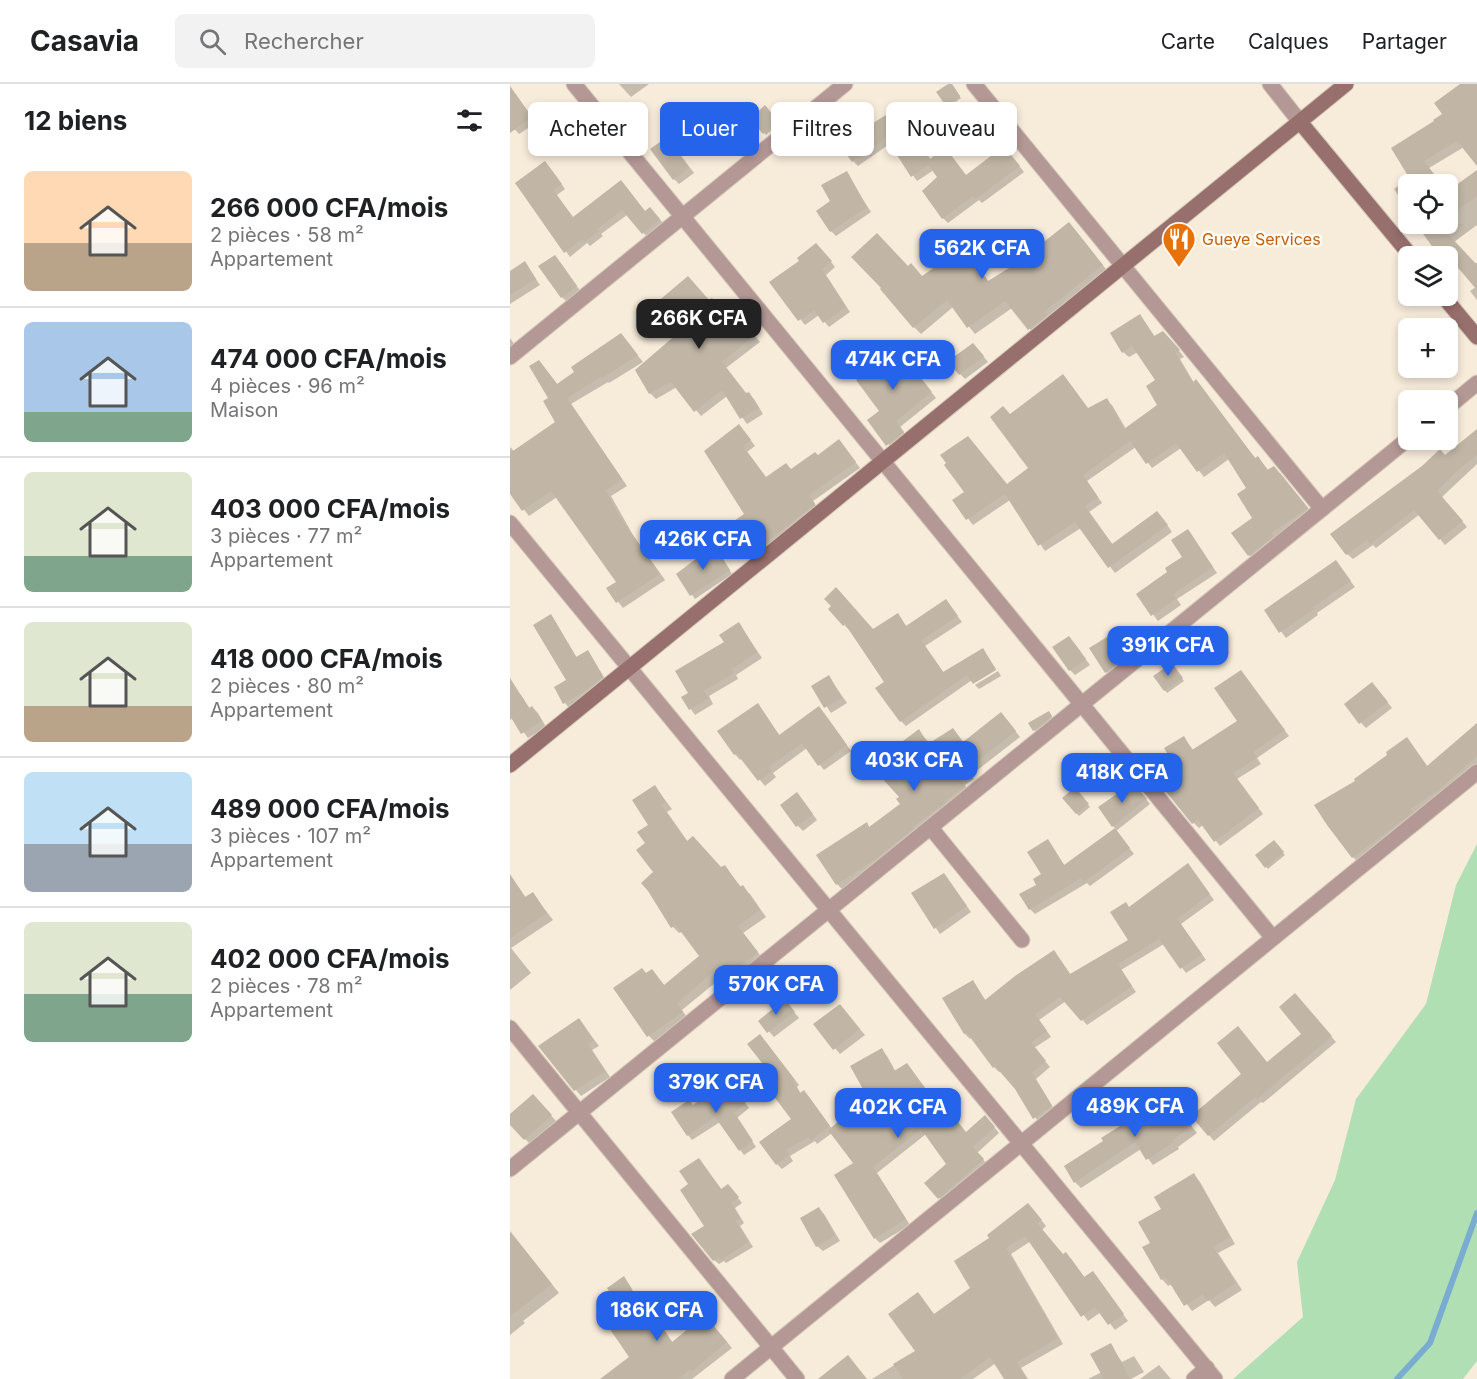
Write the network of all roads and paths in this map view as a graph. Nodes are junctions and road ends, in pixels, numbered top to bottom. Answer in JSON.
{"nodes":[{"id":1,"x":574,"y":84,"type":"edge"},
{"id":2,"x":845,"y":84,"type":"edge"},
{"id":3,"x":974,"y":84,"type":"edge"},
{"id":4,"x":1270,"y":84,"type":"edge"},
{"id":5,"x":1346,"y":84,"type":"edge"},
{"id":6,"x":1300,"y":122,"type":"junction"},
{"id":7,"x":682,"y":216,"type":"junction"},
{"id":8,"x":1403,"y":246,"type":"edge"},
{"id":9,"x":1123,"y":266,"type":"junction"},
{"id":10,"x":1451,"y":306,"type":"edge"},
{"id":11,"x":1477,"y":337,"type":"edge"},
{"id":12,"x":510,"y":357,"type":"edge"},
{"id":13,"x":1477,"y":383,"type":"edge"},
{"id":14,"x":1458,"y":399,"type":"edge"},
{"id":15,"x":1398,"y":447,"type":"edge"},
{"id":16,"x":883,"y":461,"type":"junction"},
{"id":17,"x":1322,"y":509,"type":"junction"},
{"id":18,"x":510,"y":523,"type":"edge"},
{"id":19,"x":630,"y":668,"type":"junction"},
{"id":20,"x":1082,"y":705,"type":"junction"},
{"id":21,"x":510,"y":765,"type":"edge"},
{"id":22,"x":1477,"y":772,"type":"edge"},
{"id":23,"x":931,"y":828,"type":"junction"},
{"id":24,"x":829,"y":910,"type":"junction"},
{"id":25,"x":1273,"y":938,"type":"junction"},
{"id":26,"x":1022,"y":940,"type":"dead end"},
{"id":27,"x":510,"y":1028,"type":"edge"},
{"id":28,"x":579,"y":1113,"type":"junction"},
{"id":29,"x":1022,"y":1144,"type":"junction"},
{"id":30,"x":510,"y":1169,"type":"edge"},
{"id":31,"x":771,"y":1347,"type":"junction"},
{"id":32,"x":1211,"y":1374,"type":"edge"},
{"id":33,"x":732,"y":1379,"type":"edge"},
{"id":34,"x":797,"y":1379,"type":"edge"},
{"id":35,"x":1194,"y":1379,"type":"edge"}],
"edges":[{"from":1,"to":7,"type":"street"},
{"from":2,"to":7,"type":"street"},
{"from":3,"to":9,"type":"street"},
{"from":4,"to":6,"type":"street"},
{"from":5,"to":6,"type":"street"},
{"from":6,"to":8,"type":"street"},
{"from":6,"to":9,"type":"street"},
{"from":7,"to":12,"type":"street"},
{"from":7,"to":16,"type":"street"},
{"from":9,"to":16,"type":"street"},
{"from":9,"to":17,"type":"street"},
{"from":10,"to":11,"type":"street"},
{"from":13,"to":14,"type":"street"},
{"from":15,"to":17,"type":"street"},
{"from":16,"to":19,"type":"street"},
{"from":16,"to":20,"type":"street"},
{"from":17,"to":20,"type":"street"},
{"from":18,"to":19,"type":"street"},
{"from":19,"to":21,"type":"street"},
{"from":19,"to":24,"type":"street"},
{"from":20,"to":23,"type":"street"},
{"from":20,"to":25,"type":"street"},
{"from":22,"to":25,"type":"street"},
{"from":23,"to":24,"type":"street"},
{"from":23,"to":26,"type":"street"},
{"from":24,"to":28,"type":"street"},
{"from":24,"to":29,"type":"street"},
{"from":25,"to":29,"type":"street"},
{"from":27,"to":28,"type":"street"},
{"from":28,"to":30,"type":"street"},
{"from":28,"to":31,"type":"street"},
{"from":29,"to":31,"type":"street"},
{"from":29,"to":32,"type":"street"},
{"from":31,"to":33,"type":"street"},
{"from":31,"to":34,"type":"street"},
{"from":32,"to":35,"type":"street"}]}
